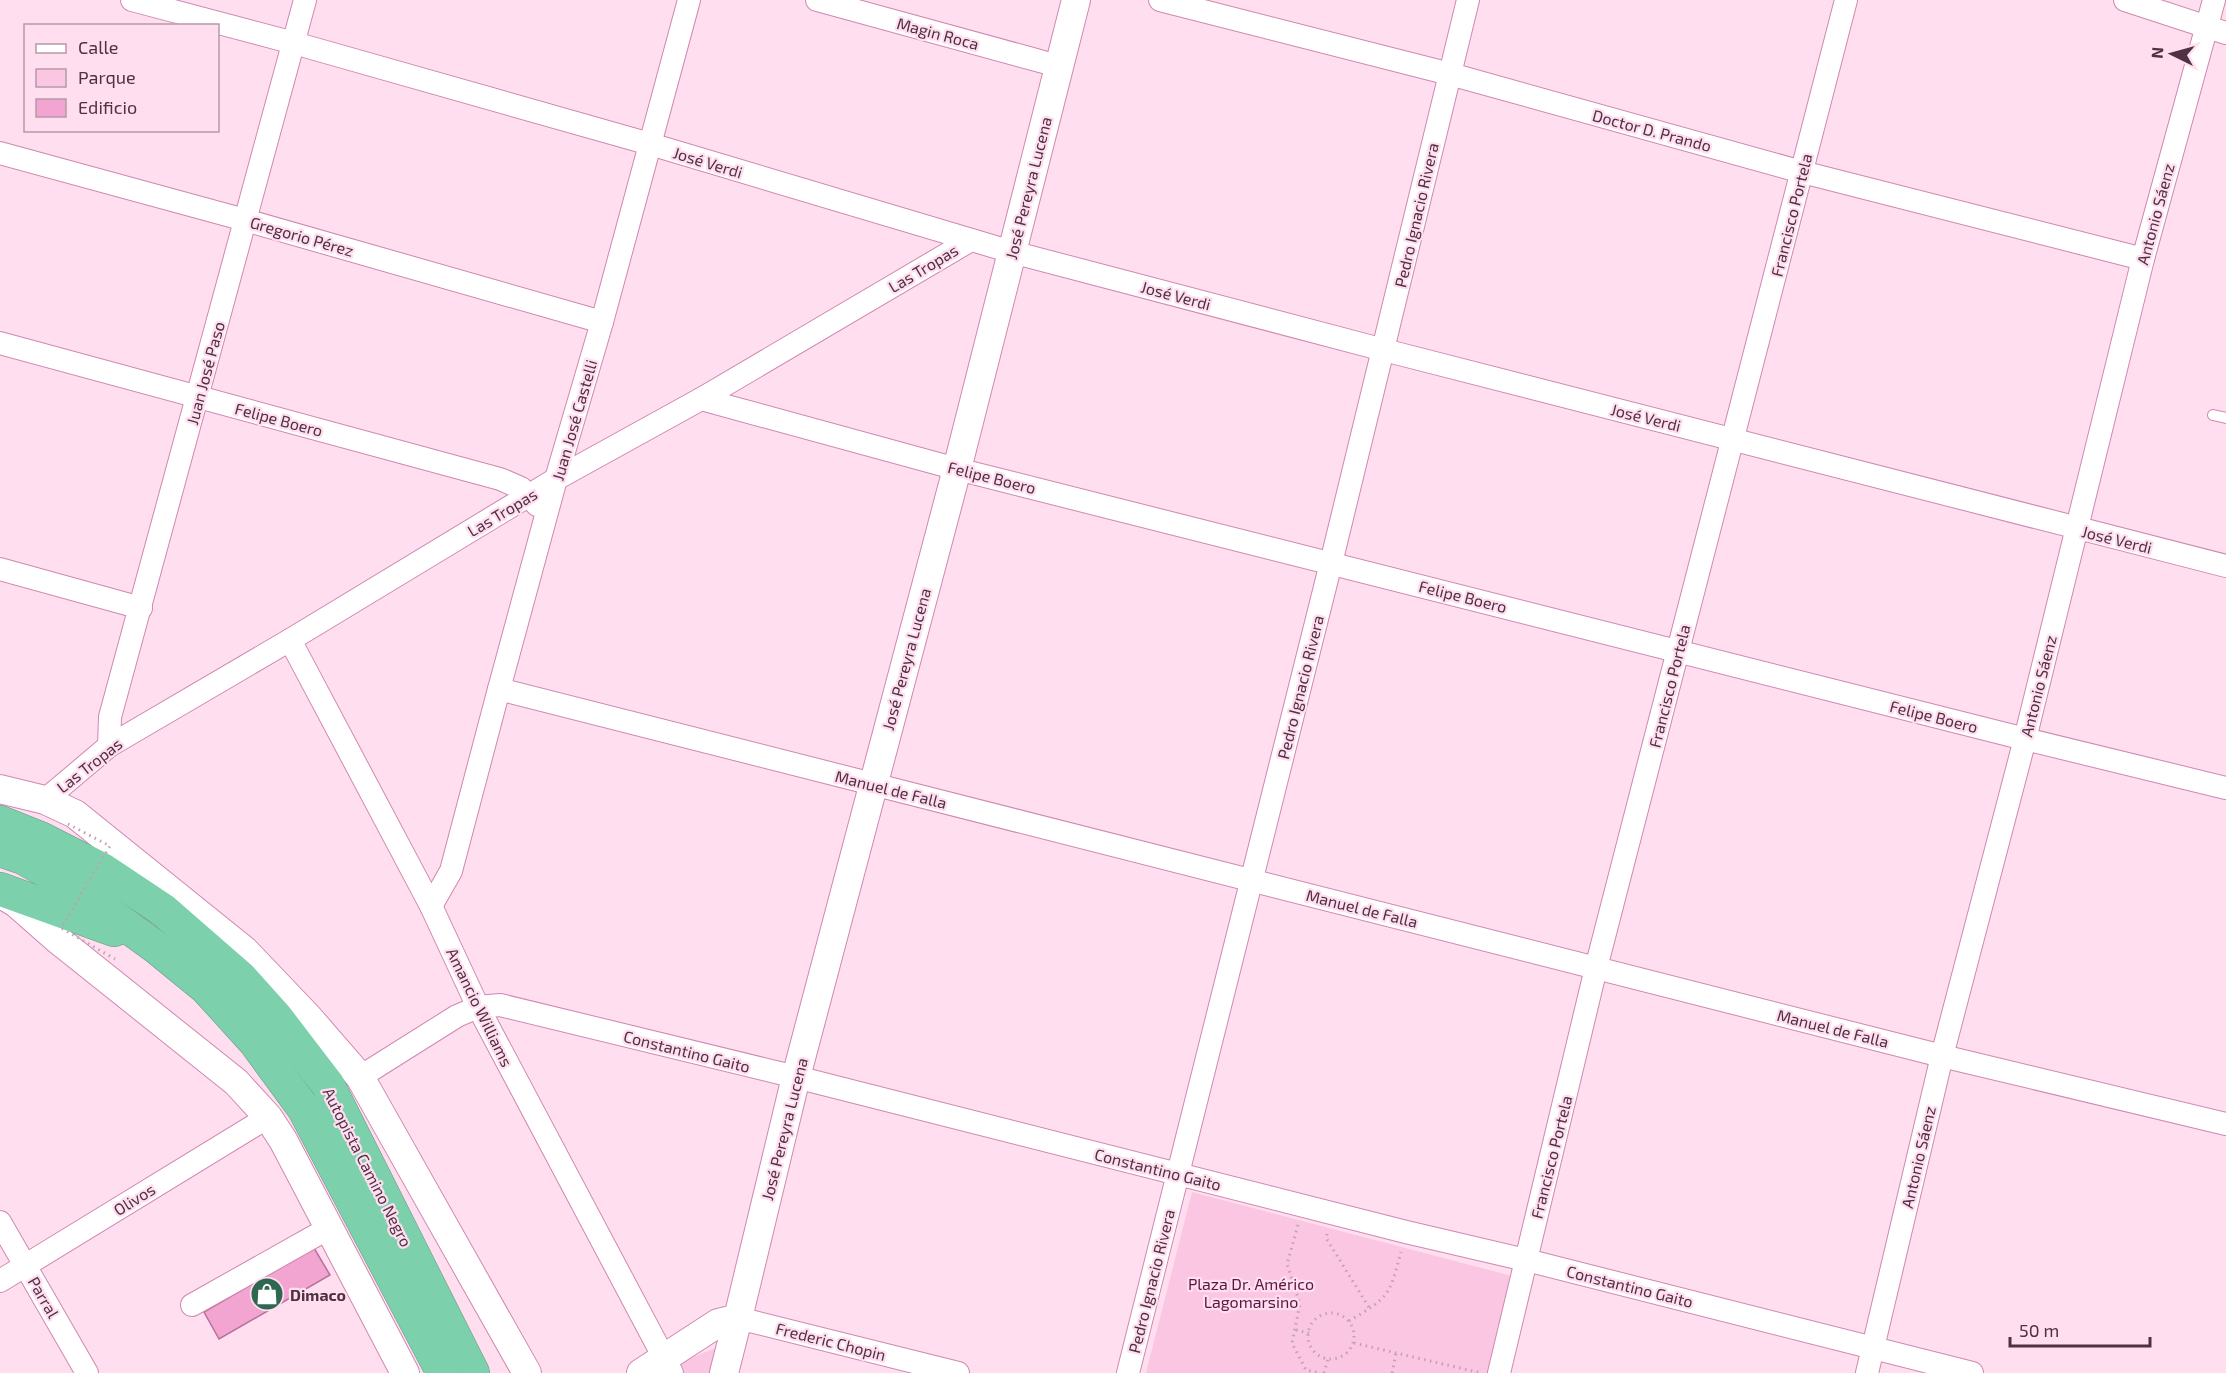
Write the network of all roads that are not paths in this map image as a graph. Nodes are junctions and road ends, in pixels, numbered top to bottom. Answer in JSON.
{"nodes":[{"id":1,"x":132,"y":0,"type":"edge"},
{"id":2,"x":306,"y":0,"type":"edge"},
{"id":3,"x":689,"y":0,"type":"edge"},
{"id":4,"x":818,"y":0,"type":"edge"},
{"id":5,"x":1076,"y":0,"type":"edge"},
{"id":6,"x":1160,"y":0,"type":"edge"},
{"id":7,"x":1468,"y":0,"type":"edge"},
{"id":8,"x":1846,"y":0,"type":"edge"},
{"id":9,"x":2125,"y":0,"type":"edge"},
{"id":10,"x":2214,"y":0,"type":"edge"},
{"id":11,"x":2216,"y":30,"type":"edge"},
{"id":12,"x":294,"y":43,"type":"junction"},
{"id":13,"x":1058,"y":66,"type":"junction"},
{"id":14,"x":1450,"y":74,"type":"junction"},
{"id":15,"x":650,"y":144,"type":"junction"},
{"id":16,"x":0,"y":153,"type":"edge"},
{"id":17,"x":1802,"y":172,"type":"junction"},
{"id":18,"x":245,"y":220,"type":"junction"},
{"id":19,"x":971,"y":240,"type":"junction"},
{"id":20,"x":1012,"y":252,"type":"junction"},
{"id":21,"x":2143,"y":259,"type":"junction"},
{"id":22,"x":602,"y":322,"type":"junction"},
{"id":23,"x":0,"y":343,"type":"edge"},
{"id":24,"x":1384,"y":350,"type":"junction"},
{"id":25,"x":199,"y":397,"type":"junction"},
{"id":26,"x":701,"y":399,"type":"junction"},
{"id":27,"x":2213,"y":415,"type":"dead end"},
{"id":28,"x":2226,"y":418,"type":"edge"},
{"id":29,"x":1733,"y":439,"type":"junction"},
{"id":30,"x":957,"y":469,"type":"junction"},
{"id":31,"x":556,"y":479,"type":"junction"},
{"id":32,"x":529,"y":496,"type":"junction"},
{"id":33,"x":547,"y":515,"type":"junction"},
{"id":34,"x":2076,"y":529,"type":"junction"},
{"id":35,"x":1331,"y":563,"type":"junction"},
{"id":36,"x":2226,"y":566,"type":"edge"},
{"id":37,"x":0,"y":569,"type":"edge"},
{"id":38,"x":141,"y":608,"type":"junction"},
{"id":39,"x":290,"y":640,"type":"junction"},
{"id":40,"x":1677,"y":651,"type":"junction"},
{"id":41,"x":499,"y":689,"type":"junction"},
{"id":42,"x":2025,"y":739,"type":"junction"},
{"id":43,"x":109,"y":746,"type":"junction"},
{"id":44,"x":872,"y":784,"type":"junction"},
{"id":45,"x":2226,"y":788,"type":"edge"},
{"id":46,"x":0,"y":789,"type":"edge"},
{"id":47,"x":45,"y":800,"type":"junction"},
{"id":48,"x":0,"y":822,"type":"edge"},
{"id":49,"x":0,"y":850,"type":"edge"},
{"id":50,"x":1251,"y":879,"type":"junction"},
{"id":51,"x":0,"y":891,"type":"edge"},
{"id":52,"x":431,"y":906,"type":"junction"},
{"id":53,"x":157,"y":948,"type":"junction"},
{"id":54,"x":1596,"y":968,"type":"junction"},
{"id":55,"x":478,"y":1007,"type":"junction"},
{"id":56,"x":1942,"y":1056,"type":"junction"},
{"id":57,"x":360,"y":1077,"type":"junction"},
{"id":58,"x":796,"y":1077,"type":"junction"},
{"id":59,"x":268,"y":1117,"type":"junction"},
{"id":60,"x":2226,"y":1124,"type":"edge"},
{"id":61,"x":1178,"y":1174,"type":"junction"},
{"id":62,"x":0,"y":1222,"type":"edge"},
{"id":63,"x":328,"y":1228,"type":"junction"},
{"id":64,"x":1526,"y":1260,"type":"junction"},
{"id":65,"x":26,"y":1266,"type":"junction"},
{"id":66,"x":0,"y":1281,"type":"edge"},
{"id":67,"x":192,"y":1305,"type":"dead end"},
{"id":68,"x":738,"y":1318,"type":"junction"},
{"id":69,"x":1873,"y":1348,"type":"junction"},
{"id":70,"x":659,"y":1368,"type":"edge"},
{"id":71,"x":87,"y":1373,"type":"edge"},
{"id":72,"x":405,"y":1373,"type":"edge"},
{"id":73,"x":443,"y":1373,"type":"edge"},
{"id":74,"x":472,"y":1373,"type":"edge"},
{"id":75,"x":527,"y":1373,"type":"edge"},
{"id":76,"x":724,"y":1373,"type":"edge"},
{"id":77,"x":958,"y":1373,"type":"edge"},
{"id":78,"x":1128,"y":1373,"type":"edge"},
{"id":79,"x":1499,"y":1373,"type":"edge"},
{"id":80,"x":1867,"y":1373,"type":"edge"},
{"id":81,"x":1972,"y":1373,"type":"edge"}],
"edges":[{"from":1,"to":12,"type":"street","name":"José Verdi"},
{"from":2,"to":12,"type":"street","name":"Juan José Paso"},
{"from":3,"to":15,"type":"street","name":"Juan José Castelli"},
{"from":4,"to":13,"type":"street","name":"Magin Roca"},
{"from":5,"to":13,"type":"street","name":"José Pereyra Lucena"},
{"from":6,"to":14,"type":"street","name":"Doctor D. Prando"},
{"from":7,"to":14,"type":"street","name":"Pedro Ignacio Rivera"},
{"from":8,"to":17,"type":"street","name":"Francisco Portela"},
{"from":9,"to":11,"type":"street"},
{"from":10,"to":11,"type":"street","name":"Antonio Sáenz"},
{"from":11,"to":21,"type":"street","name":"Antonio Sáenz"},
{"from":12,"to":15,"type":"street","name":"José Verdi"},
{"from":12,"to":18,"type":"street","name":"Juan José Paso"},
{"from":13,"to":20,"type":"street","name":"José Pereyra Lucena"},
{"from":14,"to":17,"type":"street","name":"Doctor D. Prando"},
{"from":14,"to":24,"type":"street","name":"Pedro Ignacio Rivera"},
{"from":15,"to":19,"type":"street","name":"José Verdi"},
{"from":15,"to":22,"type":"street","name":"Juan José Castelli"},
{"from":16,"to":18,"type":"street","name":"Gregorio Pérez"},
{"from":17,"to":21,"type":"street","name":"Doctor D. Prando"},
{"from":17,"to":29,"type":"street","name":"Francisco Portela"},
{"from":18,"to":22,"type":"street","name":"Gregorio Pérez"},
{"from":18,"to":25,"type":"street","name":"Juan José Paso"},
{"from":19,"to":20,"type":"street","name":"José Verdi"},
{"from":19,"to":26,"type":"street","name":"Las Tropas"},
{"from":20,"to":24,"type":"street","name":"José Verdi"},
{"from":20,"to":30,"type":"street","name":"José Pereyra Lucena"},
{"from":21,"to":34,"type":"street","name":"Antonio Sáenz"},
{"from":22,"to":31,"type":"street","name":"Juan José Castelli"},
{"from":23,"to":25,"type":"street","name":"Felipe Boero"},
{"from":24,"to":29,"type":"street","name":"José Verdi"},
{"from":24,"to":35,"type":"street","name":"Pedro Ignacio Rivera"},
{"from":25,"to":32,"type":"street","name":"Felipe Boero"},
{"from":25,"to":38,"type":"street","name":"Juan José Paso"},
{"from":26,"to":30,"type":"street","name":"Felipe Boero"},
{"from":26,"to":31,"type":"street","name":"Las Tropas"},
{"from":27,"to":28,"type":"lane"},
{"from":29,"to":34,"type":"street","name":"José Verdi"},
{"from":29,"to":40,"type":"street","name":"Francisco Portela"},
{"from":30,"to":35,"type":"street","name":"Felipe Boero"},
{"from":30,"to":44,"type":"street","name":"José Pereyra Lucena"},
{"from":31,"to":32,"type":"street","name":"Las Tropas"},
{"from":31,"to":33,"type":"street","name":"Juan José Castelli"},
{"from":32,"to":33,"type":"street","name":"Felipe Boero"},
{"from":32,"to":39,"type":"street","name":"Las Tropas"},
{"from":33,"to":41,"type":"street","name":"Juan José Castelli"},
{"from":34,"to":36,"type":"street","name":"José Verdi"},
{"from":34,"to":42,"type":"street","name":"Antonio Sáenz"},
{"from":35,"to":40,"type":"street","name":"Felipe Boero"},
{"from":35,"to":50,"type":"street","name":"Pedro Ignacio Rivera"},
{"from":37,"to":38,"type":"street"},
{"from":38,"to":43,"type":"street","name":"Juan José Paso"},
{"from":39,"to":43,"type":"street","name":"Las Tropas"},
{"from":39,"to":52,"type":"street","name":"Amancio Williams"},
{"from":40,"to":42,"type":"street","name":"Felipe Boero"},
{"from":40,"to":54,"type":"street","name":"Francisco Portela"},
{"from":41,"to":44,"type":"street","name":"Manuel de Falla"},
{"from":41,"to":52,"type":"street","name":"Juan José Castelli"},
{"from":42,"to":45,"type":"street","name":"Felipe Boero"},
{"from":42,"to":56,"type":"street","name":"Antonio Sáenz"},
{"from":43,"to":47,"type":"street","name":"Las Tropas"},
{"from":44,"to":50,"type":"street","name":"Manuel de Falla"},
{"from":44,"to":58,"type":"street","name":"José Pereyra Lucena"},
{"from":46,"to":47,"type":"street"},
{"from":47,"to":57,"type":"street"},
{"from":48,"to":74,"type":"highway","name":"Autopista Camino Negro"},
{"from":49,"to":53,"type":"highway","name":"Autopista Camino Negro"},
{"from":50,"to":54,"type":"street","name":"Manuel de Falla"},
{"from":50,"to":61,"type":"street","name":"Pedro Ignacio Rivera"},
{"from":51,"to":53,"type":"highway"},
{"from":51,"to":59,"type":"street"},
{"from":52,"to":55,"type":"street","name":"Amancio Williams"},
{"from":53,"to":73,"type":"highway","name":"Autopista Camino Negro"},
{"from":54,"to":56,"type":"street","name":"Manuel de Falla"},
{"from":54,"to":64,"type":"street","name":"Francisco Portela"},
{"from":55,"to":57,"type":"street","name":"Constantino Gaito"},
{"from":55,"to":58,"type":"street","name":"Constantino Gaito"},
{"from":55,"to":70,"type":"street","name":"Amancio Williams"},
{"from":56,"to":60,"type":"street","name":"Manuel de Falla"},
{"from":56,"to":69,"type":"street","name":"Antonio Sáenz"},
{"from":57,"to":75,"type":"street"},
{"from":58,"to":61,"type":"street","name":"Constantino Gaito"},
{"from":58,"to":68,"type":"street","name":"José Pereyra Lucena"},
{"from":59,"to":63,"type":"street"},
{"from":59,"to":65,"type":"street","name":"Olivos"},
{"from":61,"to":64,"type":"street","name":"Constantino Gaito"},
{"from":61,"to":78,"type":"street","name":"Pedro Ignacio Rivera"},
{"from":62,"to":65,"type":"street","name":"Parral"},
{"from":63,"to":67,"type":"street"},
{"from":63,"to":72,"type":"street"},
{"from":64,"to":69,"type":"street","name":"Constantino Gaito"},
{"from":64,"to":79,"type":"street","name":"Francisco Portela"},
{"from":65,"to":66,"type":"street","name":"Olivos"},
{"from":65,"to":71,"type":"street","name":"Parral"},
{"from":68,"to":70,"type":"street"},
{"from":68,"to":76,"type":"street","name":"José Pereyra Lucena"},
{"from":68,"to":77,"type":"street","name":"Frederic Chopin"},
{"from":69,"to":80,"type":"street","name":"Antonio Sáenz"},
{"from":69,"to":81,"type":"street","name":"Constantino Gaito"}]}
